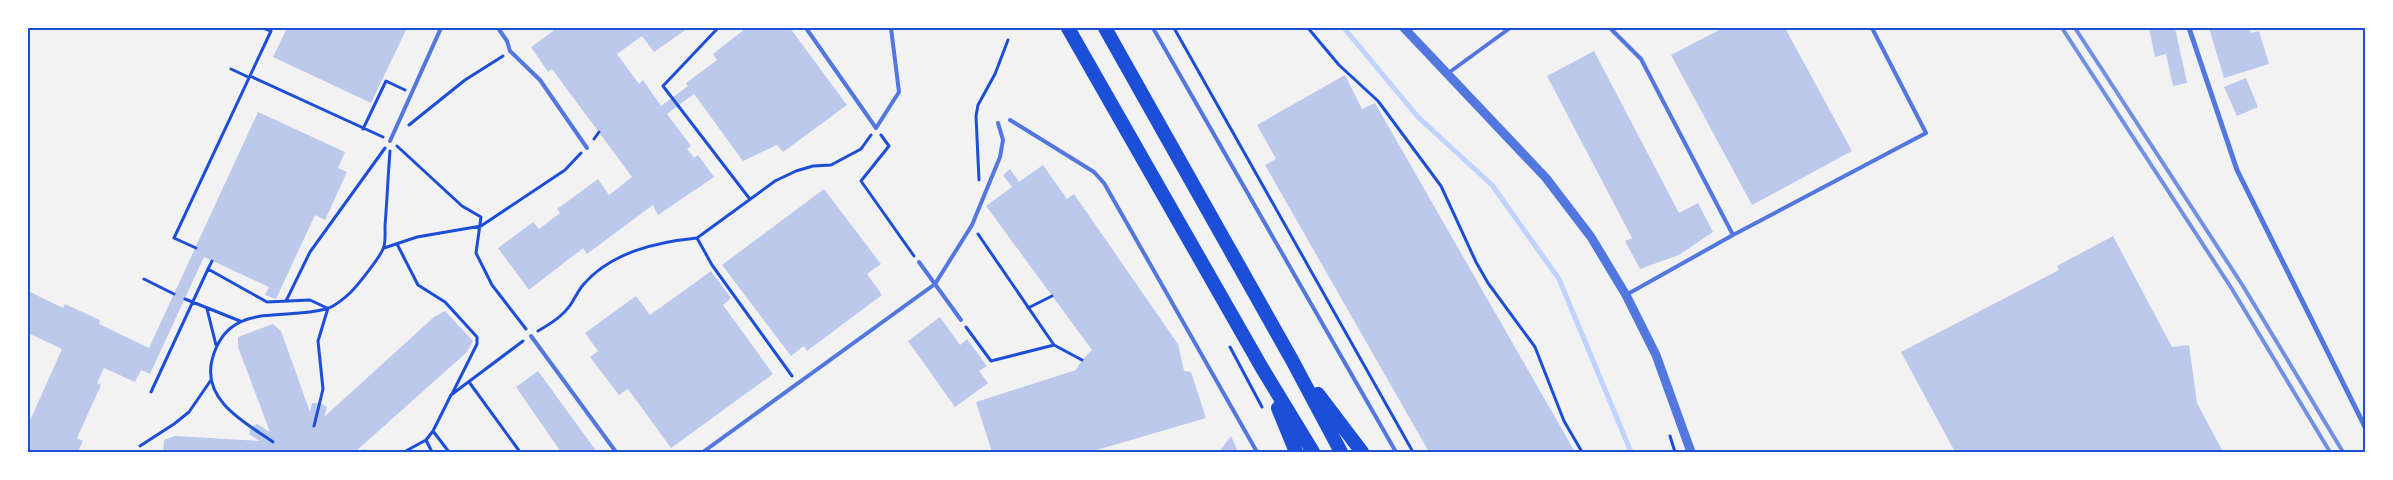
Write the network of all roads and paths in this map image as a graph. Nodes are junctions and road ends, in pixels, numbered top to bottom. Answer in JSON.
{"nodes":[{"id":1,"x":263,"y":28,"type":"edge"},
{"id":2,"x":441,"y":28,"type":"edge"},
{"id":3,"x":498,"y":28,"type":"edge"},
{"id":4,"x":718,"y":28,"type":"edge"},
{"id":5,"x":806,"y":28,"type":"edge"},
{"id":6,"x":891,"y":28,"type":"edge"},
{"id":7,"x":1068,"y":28,"type":"edge"},
{"id":8,"x":1105,"y":28,"type":"edge"},
{"id":9,"x":1153,"y":28,"type":"edge"},
{"id":10,"x":1174,"y":28,"type":"edge"},
{"id":11,"x":1308,"y":28,"type":"edge"},
{"id":12,"x":1404,"y":28,"type":"edge"},
{"id":13,"x":1510,"y":28,"type":"edge"},
{"id":14,"x":1610,"y":28,"type":"edge"},
{"id":15,"x":1872,"y":28,"type":"edge"},
{"id":16,"x":2190,"y":28,"type":"edge"},
{"id":17,"x":1008,"y":40,"type":"dead end"},
{"id":18,"x":510,"y":51,"type":"junction"},
{"id":19,"x":231,"y":69,"type":"dead end"},
{"id":20,"x":1447,"y":74,"type":"junction"},
{"id":21,"x":249,"y":76,"type":"junction"},
{"id":22,"x":265,"y":84,"type":"junction"},
{"id":23,"x":393,"y":84,"type":"dead end"},
{"id":24,"x":1010,"y":120,"type":"dead end"},
{"id":25,"x":998,"y":123,"type":"dead end"},
{"id":26,"x":876,"y":128,"type":"junction"},
{"id":27,"x":380,"y":136,"type":"dead end"},
{"id":28,"x":390,"y":141,"type":"junction"},
{"id":29,"x":587,"y":148,"type":"joint"},
{"id":30,"x":400,"y":149,"type":"dead end"},
{"id":31,"x":979,"y":182,"type":"dead end"},
{"id":32,"x":749,"y":198,"type":"junction"},
{"id":33,"x":972,"y":225,"type":"junction"},
{"id":34,"x":481,"y":226,"type":"junction"},
{"id":35,"x":1733,"y":235,"type":"junction"},
{"id":36,"x":697,"y":238,"type":"junction"},
{"id":37,"x":397,"y":244,"type":"junction"},
{"id":38,"x":196,"y":248,"type":"dead end"},
{"id":39,"x":384,"y":248,"type":"junction"},
{"id":40,"x":212,"y":260,"type":"dead end"},
{"id":41,"x":919,"y":262,"type":"joint"},
{"id":42,"x":208,"y":269,"type":"junction"},
{"id":43,"x":144,"y":279,"type":"dead end"},
{"id":44,"x":935,"y":284,"type":"junction"},
{"id":45,"x":174,"y":294,"type":"dead end"},
{"id":46,"x":1052,"y":296,"type":"dead end"},
{"id":47,"x":1626,"y":296,"type":"junction"},
{"id":48,"x":185,"y":299,"type":"dead end"},
{"id":49,"x":286,"y":301,"type":"junction"},
{"id":50,"x":192,"y":302,"type":"junction"},
{"id":51,"x":328,"y":308,"type":"junction"},
{"id":52,"x":1028,"y":308,"type":"junction"},
{"id":53,"x":207,"y":309,"type":"junction"},
{"id":54,"x":961,"y":320,"type":"joint"},
{"id":55,"x":240,"y":321,"type":"junction"},
{"id":56,"x":531,"y":336,"type":"junction"},
{"id":57,"x":1054,"y":345,"type":"junction"},
{"id":58,"x":216,"y":346,"type":"junction"},
{"id":59,"x":517,"y":346,"type":"dead end"},
{"id":60,"x":1082,"y":360,"type":"dead end"},
{"id":61,"x":1292,"y":360,"type":"junction"},
{"id":62,"x":1262,"y":368,"type":"junction"},
{"id":63,"x":212,"y":380,"type":"junction"},
{"id":64,"x":469,"y":382,"type":"junction"},
{"id":65,"x":798,"y":384,"type":"junction"},
{"id":66,"x":151,"y":392,"type":"dead end"},
{"id":67,"x":451,"y":395,"type":"junction"},
{"id":68,"x":314,"y":426,"type":"dead end"},
{"id":69,"x":2366,"y":429,"type":"edge"},
{"id":70,"x":433,"y":430,"type":"junction"},
{"id":71,"x":1668,"y":430,"type":"dead end"},
{"id":72,"x":426,"y":440,"type":"junction"},
{"id":73,"x":273,"y":442,"type":"dead end"},
{"id":74,"x":140,"y":446,"type":"dead end"},
{"id":75,"x":404,"y":452,"type":"edge"},
{"id":76,"x":432,"y":452,"type":"edge"},
{"id":77,"x":449,"y":452,"type":"edge"},
{"id":78,"x":520,"y":452,"type":"edge"},
{"id":79,"x":616,"y":452,"type":"edge"},
{"id":80,"x":703,"y":452,"type":"edge"},
{"id":81,"x":1256,"y":452,"type":"edge"},
{"id":82,"x":1296,"y":452,"type":"edge"},
{"id":83,"x":1313,"y":452,"type":"edge"},
{"id":84,"x":1341,"y":452,"type":"edge"},
{"id":85,"x":1362,"y":452,"type":"edge"},
{"id":86,"x":1396,"y":452,"type":"edge"},
{"id":87,"x":1413,"y":452,"type":"edge"},
{"id":88,"x":1582,"y":452,"type":"edge"},
{"id":89,"x":1675,"y":452,"type":"edge"},
{"id":90,"x":1691,"y":452,"type":"edge"}],
"edges":[{"from":1,"to":21,"type":"path"},
{"from":2,"to":28,"type":"lane"},
{"from":3,"to":18,"type":"lane"},
{"from":4,"to":32,"type":"path"},
{"from":5,"to":26,"type":"lane"},
{"from":6,"to":26,"type":"lane"},
{"from":7,"to":62,"type":"highway"},
{"from":8,"to":61,"type":"highway"},
{"from":9,"to":86,"type":"lane"},
{"from":10,"to":87,"type":"path"},
{"from":11,"to":88,"type":"path"},
{"from":12,"to":20,"type":"street"},
{"from":13,"to":20,"type":"lane"},
{"from":14,"to":35,"type":"lane"},
{"from":15,"to":35,"type":"lane"},
{"from":16,"to":69,"type":"street"},
{"from":17,"to":31,"type":"path"},
{"from":18,"to":28,"type":"path"},
{"from":18,"to":29,"type":"lane"},
{"from":19,"to":21,"type":"path"},
{"from":20,"to":47,"type":"street"},
{"from":21,"to":22,"type":"path"},
{"from":21,"to":38,"type":"path"},
{"from":22,"to":23,"type":"path"},
{"from":22,"to":27,"type":"path"},
{"from":24,"to":81,"type":"lane"},
{"from":25,"to":33,"type":"lane"},
{"from":26,"to":32,"type":"path"},
{"from":26,"to":41,"type":"path"},
{"from":28,"to":39,"type":"path"},
{"from":28,"to":49,"type":"path"},
{"from":29,"to":34,"type":"path"},
{"from":30,"to":34,"type":"path"},
{"from":32,"to":36,"type":"path"},
{"from":33,"to":44,"type":"lane"},
{"from":33,"to":52,"type":"path"},
{"from":34,"to":37,"type":"path"},
{"from":34,"to":56,"type":"path"},
{"from":35,"to":47,"type":"lane"},
{"from":36,"to":56,"type":"path"},
{"from":36,"to":65,"type":"path"},
{"from":37,"to":39,"type":"path"},
{"from":37,"to":67,"type":"path"},
{"from":39,"to":51,"type":"path"},
{"from":40,"to":42,"type":"path"},
{"from":41,"to":44,"type":"lane"},
{"from":42,"to":49,"type":"path"},
{"from":42,"to":50,"type":"path"},
{"from":43,"to":45,"type":"path"},
{"from":44,"to":54,"type":"lane"},
{"from":44,"to":65,"type":"lane"},
{"from":46,"to":52,"type":"path"},
{"from":47,"to":90,"type":"street"},
{"from":48,"to":50,"type":"path"},
{"from":49,"to":51,"type":"path"},
{"from":50,"to":53,"type":"path"},
{"from":50,"to":66,"type":"path"},
{"from":51,"to":55,"type":"path"},
{"from":51,"to":68,"type":"path"},
{"from":52,"to":57,"type":"path"},
{"from":53,"to":55,"type":"path"},
{"from":53,"to":58,"type":"path"},
{"from":54,"to":57,"type":"path"},
{"from":55,"to":58,"type":"path"},
{"from":56,"to":79,"type":"lane"},
{"from":57,"to":60,"type":"path"},
{"from":58,"to":63,"type":"path"},
{"from":59,"to":64,"type":"path"},
{"from":61,"to":84,"type":"highway"},
{"from":61,"to":85,"type":"highway"},
{"from":62,"to":82,"type":"highway"},
{"from":62,"to":83,"type":"highway"},
{"from":63,"to":73,"type":"path"},
{"from":63,"to":74,"type":"path"},
{"from":64,"to":67,"type":"path"},
{"from":64,"to":78,"type":"path"},
{"from":65,"to":80,"type":"lane"},
{"from":67,"to":70,"type":"path"},
{"from":70,"to":72,"type":"path"},
{"from":70,"to":77,"type":"path"},
{"from":71,"to":89,"type":"path"},
{"from":72,"to":75,"type":"path"},
{"from":72,"to":76,"type":"path"}]}
